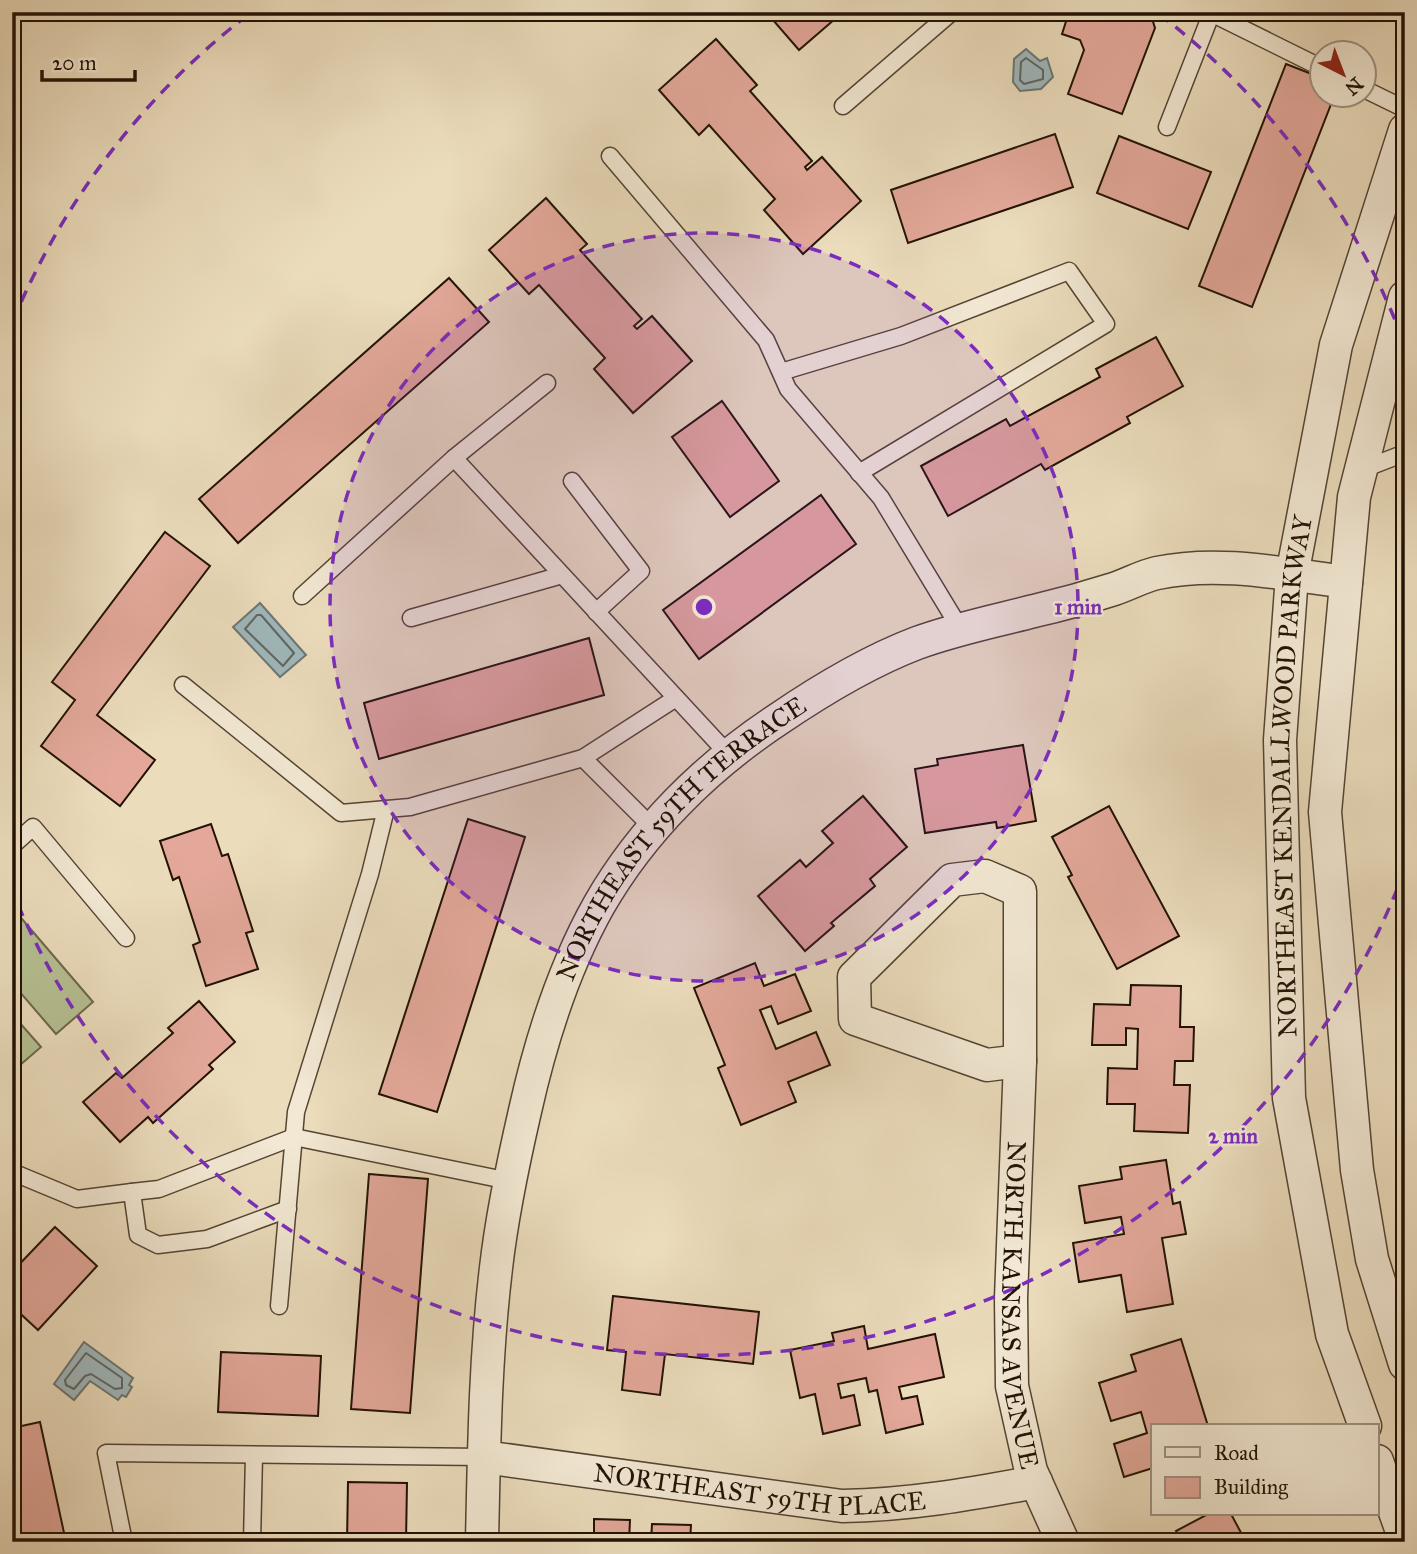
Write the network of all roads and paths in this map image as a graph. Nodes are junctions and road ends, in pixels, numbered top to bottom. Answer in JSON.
{"nodes":[{"id":1,"x":951,"y":12,"type":"edge"},
{"id":2,"x":1211,"y":13,"type":"edge"},
{"id":3,"x":1308,"y":61,"type":"edge"},
{"id":4,"x":1378,"y":96,"type":"edge"},
{"id":5,"x":843,"y":106,"type":"dead end"},
{"id":6,"x":1405,"y":109,"type":"edge"},
{"id":7,"x":1167,"y":127,"type":"dead end"},
{"id":8,"x":1405,"y":130,"type":"edge"},
{"id":9,"x":610,"y":156,"type":"dead end"},
{"id":10,"x":1403,"y":306,"type":"edge"},
{"id":11,"x":781,"y":372,"type":"junction"},
{"id":12,"x":547,"y":383,"type":"dead end"},
{"id":13,"x":1405,"y":453,"type":"edge"},
{"id":14,"x":454,"y":458,"type":"junction"},
{"id":15,"x":1359,"y":471,"type":"junction"},
{"id":16,"x":859,"y":473,"type":"junction"},
{"id":17,"x":572,"y":481,"type":"dead end"},
{"id":18,"x":562,"y":575,"type":"junction"},
{"id":19,"x":1292,"y":575,"type":"junction"},
{"id":20,"x":1346,"y":582,"type":"junction"},
{"id":21,"x":302,"y":596,"type":"dead end"},
{"id":22,"x":596,"y":612,"type":"junction"},
{"id":23,"x":411,"y":618,"type":"dead end"},
{"id":24,"x":961,"y":630,"type":"junction"},
{"id":25,"x":183,"y":685,"type":"dead end"},
{"id":26,"x":676,"y":698,"type":"junction"},
{"id":27,"x":729,"y":755,"type":"junction"},
{"id":28,"x":583,"y":758,"type":"junction"},
{"id":29,"x":386,"y":809,"type":"junction"},
{"id":30,"x":654,"y":829,"type":"junction"},
{"id":31,"x":12,"y":846,"type":"edge"},
{"id":32,"x":126,"y":938,"type":"dead end"},
{"id":33,"x":1020,"y":1061,"type":"junction"},
{"id":34,"x":294,"y":1137,"type":"junction"},
{"id":35,"x":12,"y":1172,"type":"edge"},
{"id":36,"x":509,"y":1181,"type":"junction"},
{"id":37,"x":132,"y":1192,"type":"junction"},
{"id":38,"x":288,"y":1209,"type":"junction"},
{"id":39,"x":279,"y":1306,"type":"dead end"},
{"id":40,"x":1405,"y":1364,"type":"edge"},
{"id":41,"x":1364,"y":1424,"type":"edge"},
{"id":42,"x":254,"y":1455,"type":"junction"},
{"id":43,"x":484,"y":1457,"type":"junction"},
{"id":44,"x":1378,"y":1464,"type":"edge"},
{"id":45,"x":1036,"y":1482,"type":"junction"},
{"id":46,"x":1405,"y":1540,"type":"edge"},
{"id":47,"x":124,"y":1542,"type":"edge"},
{"id":48,"x":252,"y":1542,"type":"edge"},
{"id":49,"x":482,"y":1542,"type":"edge"},
{"id":50,"x":1063,"y":1542,"type":"edge"}],
"edges":[{"from":1,"to":5,"type":"lane"},
{"from":2,"to":3,"type":"lane"},
{"from":2,"to":7,"type":"lane"},
{"from":4,"to":6,"type":"lane"},
{"from":8,"to":19,"type":"street","name":"NORTHEAST KENDALLWOOD PARKWAY"},
{"from":9,"to":11,"type":"lane"},
{"from":10,"to":15,"type":"street","name":"NORTHEAST KENDALLWOOD PARKWAY"},
{"from":11,"to":16,"type":"lane"},
{"from":11,"to":16,"type":"lane"},
{"from":12,"to":14,"type":"lane"},
{"from":13,"to":15,"type":"lane"},
{"from":14,"to":18,"type":"lane"},
{"from":14,"to":21,"type":"lane"},
{"from":15,"to":20,"type":"street","name":"NORTHEAST KENDALLWOOD PARKWAY"},
{"from":16,"to":24,"type":"lane"},
{"from":17,"to":22,"type":"lane"},
{"from":18,"to":22,"type":"lane"},
{"from":18,"to":23,"type":"lane"},
{"from":19,"to":20,"type":"street","name":"NORTHEAST 59TH TERRACE"},
{"from":19,"to":24,"type":"street","name":"NORTHEAST 59TH TERRACE"},
{"from":19,"to":41,"type":"street","name":"NORTHEAST KENDALLWOOD PARKWAY"},
{"from":20,"to":40,"type":"street","name":"NORTHEAST KENDALLWOOD PARKWAY"},
{"from":22,"to":26,"type":"lane"},
{"from":24,"to":27,"type":"street","name":"NORTHEAST 59TH TERRACE"},
{"from":25,"to":29,"type":"lane"},
{"from":26,"to":27,"type":"lane"},
{"from":26,"to":28,"type":"lane"},
{"from":27,"to":30,"type":"street","name":"NORTHEAST 59TH TERRACE"},
{"from":28,"to":29,"type":"lane"},
{"from":28,"to":30,"type":"lane"},
{"from":29,"to":34,"type":"lane"},
{"from":30,"to":36,"type":"street","name":"NORTHEAST 59TH TERRACE"},
{"from":31,"to":32,"type":"lane"},
{"from":33,"to":33,"type":"street","name":"NORTH KANSAS AVENUE"},
{"from":33,"to":45,"type":"street","name":"NORTH KANSAS AVENUE"},
{"from":34,"to":36,"type":"lane"},
{"from":34,"to":37,"type":"lane"},
{"from":34,"to":38,"type":"lane"},
{"from":35,"to":37,"type":"lane"},
{"from":36,"to":43,"type":"street","name":"NORTHEAST 59TH TERRACE"},
{"from":37,"to":38,"type":"lane"},
{"from":38,"to":39,"type":"lane"},
{"from":42,"to":43,"type":"lane"},
{"from":42,"to":47,"type":"lane"},
{"from":42,"to":48,"type":"lane"},
{"from":43,"to":45,"type":"street","name":"NORTHEAST 59TH PLACE"},
{"from":43,"to":49,"type":"street","name":"NORTHEAST 59TH TERRACE"},
{"from":44,"to":46,"type":"street"},
{"from":45,"to":50,"type":"street","name":"NORTH KANSAS AVENUE"}]}
